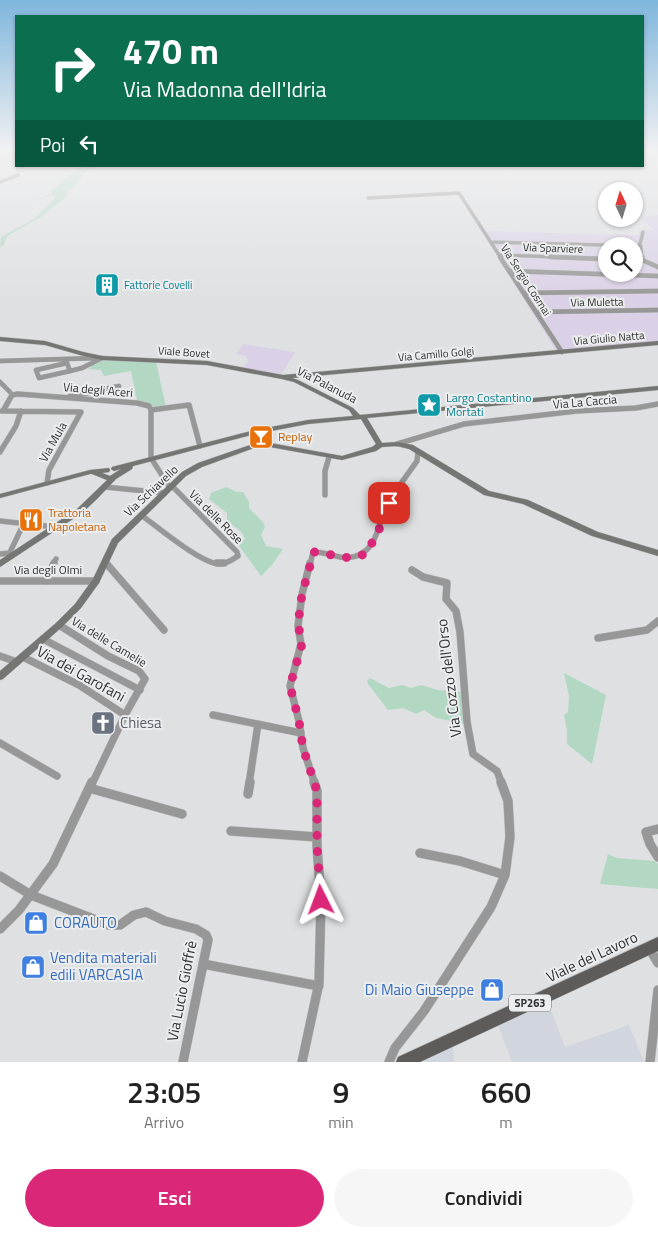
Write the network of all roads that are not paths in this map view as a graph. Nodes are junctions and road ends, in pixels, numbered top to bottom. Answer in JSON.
{"nodes":[{"id":1,"x":465,"y":202,"type":"edge"},
{"id":2,"x":643,"y":232,"type":"dead end"},
{"id":3,"x":642,"y":237,"type":"edge"},
{"id":4,"x":491,"y":242,"type":"junction"},
{"id":5,"x":598,"y":245,"type":"edge"},
{"id":6,"x":499,"y":255,"type":"junction"},
{"id":7,"x":598,"y":258,"type":"edge"},
{"id":8,"x":643,"y":260,"type":"edge"},
{"id":9,"x":658,"y":267,"type":"edge"},
{"id":10,"x":509,"y":271,"type":"junction"},
{"id":11,"x":658,"y":276,"type":"edge"},
{"id":12,"x":658,"y":291,"type":"edge"},
{"id":13,"x":524,"y":293,"type":"junction"},
{"id":14,"x":658,"y":310,"type":"edge"},
{"id":15,"x":536,"y":312,"type":"junction"},
{"id":16,"x":0,"y":339,"type":"edge"},
{"id":17,"x":658,"y":344,"type":"edge"},
{"id":18,"x":562,"y":352,"type":"junction"},
{"id":19,"x":84,"y":357,"type":"junction"},
{"id":20,"x":102,"y":358,"type":"junction"},
{"id":21,"x":0,"y":361,"type":"edge"},
{"id":22,"x":87,"y":366,"type":"junction"},
{"id":23,"x":70,"y":371,"type":"junction"},
{"id":24,"x":313,"y":375,"type":"junction"},
{"id":25,"x":283,"y":377,"type":"junction"},
{"id":26,"x":0,"y":382,"type":"edge"},
{"id":27,"x":119,"y":386,"type":"dead end"},
{"id":28,"x":307,"y":387,"type":"junction"},
{"id":29,"x":658,"y":388,"type":"edge"},
{"id":30,"x":0,"y":392,"type":"edge"},
{"id":31,"x":11,"y":393,"type":"junction"},
{"id":32,"x":66,"y":398,"type":"junction"},
{"id":33,"x":658,"y":404,"type":"edge"},
{"id":34,"x":151,"y":410,"type":"junction"},
{"id":35,"x":2,"y":411,"type":"edge"},
{"id":36,"x":21,"y":411,"type":"junction"},
{"id":37,"x":360,"y":416,"type":"junction"},
{"id":38,"x":397,"y":444,"type":"junction"},
{"id":39,"x":380,"y":445,"type":"junction"},
{"id":40,"x":200,"y":446,"type":"junction"},
{"id":41,"x":0,"y":451,"type":"edge"},
{"id":42,"x":418,"y":452,"type":"junction"},
{"id":43,"x":328,"y":457,"type":"junction"},
{"id":44,"x":151,"y":458,"type":"junction"},
{"id":45,"x":111,"y":474,"type":"junction"},
{"id":46,"x":47,"y":483,"type":"junction"},
{"id":47,"x":103,"y":489,"type":"junction"},
{"id":48,"x":169,"y":489,"type":"junction"},
{"id":49,"x":325,"y":495,"type":"dead end"},
{"id":50,"x":0,"y":496,"type":"edge"},
{"id":51,"x":141,"y":515,"type":"junction"},
{"id":52,"x":0,"y":521,"type":"edge"},
{"id":53,"x":23,"y":525,"type":"junction"},
{"id":54,"x":55,"y":528,"type":"junction"},
{"id":55,"x":658,"y":553,"type":"edge"},
{"id":56,"x":0,"y":554,"type":"edge"},
{"id":57,"x":10,"y":554,"type":"junction"},
{"id":58,"x":56,"y":559,"type":"dead end"},
{"id":59,"x":105,"y":562,"type":"junction"},
{"id":60,"x":0,"y":564,"type":"edge"},
{"id":61,"x":412,"y":570,"type":"dead end"},
{"id":62,"x":46,"y":581,"type":"junction"},
{"id":63,"x":96,"y":581,"type":"junction"},
{"id":64,"x":0,"y":582,"type":"edge"},
{"id":65,"x":658,"y":621,"type":"edge"},
{"id":66,"x":59,"y":625,"type":"junction"},
{"id":67,"x":164,"y":630,"type":"dead end"},
{"id":68,"x":598,"y":638,"type":"dead end"},
{"id":69,"x":43,"y":639,"type":"junction"},
{"id":70,"x":0,"y":656,"type":"edge"},
{"id":71,"x":20,"y":659,"type":"junction"},
{"id":72,"x":0,"y":676,"type":"edge"},
{"id":73,"x":140,"y":690,"type":"junction"},
{"id":74,"x":125,"y":715,"type":"junction"},
{"id":75,"x":213,"y":715,"type":"dead end"},
{"id":76,"x":258,"y":724,"type":"junction"},
{"id":77,"x":301,"y":733,"type":"junction"},
{"id":78,"x":0,"y":743,"type":"edge"},
{"id":79,"x":58,"y":776,"type":"dead end"},
{"id":80,"x":89,"y":788,"type":"junction"},
{"id":81,"x":248,"y":794,"type":"dead end"},
{"id":82,"x":182,"y":814,"type":"dead end"},
{"id":83,"x":658,"y":830,"type":"edge"},
{"id":84,"x":231,"y":831,"type":"dead end"},
{"id":85,"x":317,"y":838,"type":"junction"},
{"id":86,"x":420,"y":853,"type":"dead end"},
{"id":87,"x":658,"y":857,"type":"edge"},
{"id":88,"x":505,"y":875,"type":"junction"},
{"id":89,"x":0,"y":876,"type":"edge"},
{"id":90,"x":31,"y":895,"type":"junction"},
{"id":91,"x":0,"y":929,"type":"edge"},
{"id":92,"x":654,"y":946,"type":"edge"},
{"id":93,"x":658,"y":963,"type":"edge"},
{"id":94,"x":202,"y":964,"type":"junction"},
{"id":95,"x":318,"y":986,"type":"junction"},
{"id":96,"x":658,"y":990,"type":"edge"},
{"id":97,"x":657,"y":1017,"type":"edge"},
{"id":98,"x":183,"y":1062,"type":"edge"},
{"id":99,"x":302,"y":1062,"type":"edge"},
{"id":100,"x":389,"y":1062,"type":"edge"},
{"id":101,"x":403,"y":1062,"type":"edge"},
{"id":102,"x":650,"y":1062,"type":"edge"}],
"edges":[{"from":1,"to":4,"type":"street","name":"Via Sergio Cosmai"},
{"from":2,"to":3,"type":"street"},
{"from":4,"to":5,"type":"street"},
{"from":4,"to":6,"type":"street","name":"Via Sergio Cosmai"},
{"from":6,"to":7,"type":"street","name":"Via Sparviere"},
{"from":6,"to":10,"type":"street","name":"Via Sergio Cosmai"},
{"from":8,"to":9,"type":"street"},
{"from":10,"to":11,"type":"street"},
{"from":10,"to":13,"type":"street","name":"Via Sergio Cosmai"},
{"from":12,"to":13,"type":"street"},
{"from":13,"to":15,"type":"street","name":"Via Sergio Cosmai"},
{"from":14,"to":15,"type":"street","name":"Via Muletta"},
{"from":15,"to":18,"type":"street","name":"Via Sergio Cosmai"},
{"from":16,"to":19,"type":"street","name":"Viale Bovet"},
{"from":17,"to":18,"type":"street","name":"Via Giulio Natta"},
{"from":18,"to":24,"type":"street","name":"Via Camillo Golgi"},
{"from":19,"to":20,"type":"street","name":"Viale Bovet"},
{"from":19,"to":21,"type":"street"},
{"from":19,"to":22,"type":"street"},
{"from":20,"to":22,"type":"street"},
{"from":20,"to":25,"type":"street","name":"Viale Bovet"},
{"from":22,"to":23,"type":"street"},
{"from":23,"to":23,"type":"street"},
{"from":24,"to":25,"type":"street","name":"Via Camillo Golgi"},
{"from":24,"to":28,"type":"street"},
{"from":25,"to":28,"type":"street","name":"Via Palanuda"},
{"from":26,"to":31,"type":"street"},
{"from":27,"to":32,"type":"street"},
{"from":28,"to":37,"type":"street","name":"Via Palanuda"},
{"from":29,"to":37,"type":"street"},
{"from":30,"to":31,"type":"street","name":"Via degli Aceri"},
{"from":31,"to":32,"type":"street","name":"Via degli Aceri"},
{"from":31,"to":35,"type":"street"},
{"from":32,"to":34,"type":"street","name":"Via degli Aceri"},
{"from":33,"to":38,"type":"street","name":"Via La Caccia"},
{"from":34,"to":40,"type":"street"},
{"from":34,"to":44,"type":"street"},
{"from":35,"to":36,"type":"street"},
{"from":36,"to":41,"type":"street"},
{"from":36,"to":46,"type":"street","name":"Via Mula"},
{"from":37,"to":39,"type":"street","name":"Via Palanuda"},
{"from":37,"to":40,"type":"street"},
{"from":38,"to":39,"type":"street"},
{"from":38,"to":42,"type":"street"},
{"from":39,"to":43,"type":"street","name":"Via Schiavello"},
{"from":40,"to":44,"type":"street"},
{"from":42,"to":55,"type":"street"},
{"from":42,"to":77,"type":"street"},
{"from":43,"to":48,"type":"street","name":"Via Schiavello"},
{"from":43,"to":49,"type":"street"},
{"from":44,"to":45,"type":"street"},
{"from":44,"to":48,"type":"street"},
{"from":45,"to":46,"type":"street"},
{"from":45,"to":47,"type":"street"},
{"from":46,"to":50,"type":"street"},
{"from":47,"to":48,"type":"street"},
{"from":47,"to":54,"type":"street"},
{"from":48,"to":51,"type":"street","name":"Via Schiavello"},
{"from":48,"to":51,"type":"street","name":"Via delle Rose"},
{"from":51,"to":59,"type":"street","name":"Via Schiavello"},
{"from":52,"to":53,"type":"street"},
{"from":53,"to":54,"type":"street"},
{"from":53,"to":57,"type":"street"},
{"from":54,"to":57,"type":"street"},
{"from":56,"to":57,"type":"street"},
{"from":57,"to":60,"type":"street"},
{"from":58,"to":62,"type":"street"},
{"from":59,"to":63,"type":"street","name":"Via Schiavello"},
{"from":59,"to":67,"type":"street"},
{"from":61,"to":88,"type":"street","name":"Via Cozzo dell'Orso"},
{"from":62,"to":63,"type":"street","name":"Via degli Olmi"},
{"from":62,"to":64,"type":"street","name":"Via degli Olmi"},
{"from":63,"to":66,"type":"street","name":"Via Schiavello"},
{"from":65,"to":68,"type":"street"},
{"from":66,"to":69,"type":"street","name":"Via Schiavello"},
{"from":66,"to":73,"type":"street","name":"Via delle Camelie"},
{"from":69,"to":71,"type":"street","name":"Via Schiavello"},
{"from":69,"to":73,"type":"street"},
{"from":70,"to":71,"type":"street","name":"Via dei Garofani"},
{"from":71,"to":72,"type":"street","name":"Via Schiavello"},
{"from":71,"to":74,"type":"street","name":"Via dei Garofani"},
{"from":73,"to":74,"type":"street"},
{"from":74,"to":80,"type":"street"},
{"from":75,"to":76,"type":"street"},
{"from":76,"to":77,"type":"street"},
{"from":76,"to":81,"type":"street"},
{"from":77,"to":85,"type":"street"},
{"from":78,"to":79,"type":"street"},
{"from":80,"to":82,"type":"street"},
{"from":80,"to":90,"type":"street"},
{"from":83,"to":87,"type":"street"},
{"from":84,"to":85,"type":"street"},
{"from":85,"to":95,"type":"street"},
{"from":86,"to":88,"type":"street"},
{"from":88,"to":100,"type":"street","name":"Via Cozzo dell'Orso"},
{"from":89,"to":90,"type":"street"},
{"from":90,"to":91,"type":"street"},
{"from":90,"to":94,"type":"street","name":"Via Lucio Gioffrè"},
{"from":92,"to":93,"type":"street"},
{"from":92,"to":101,"type":"main road","name":"Viale del Lavoro","number":"SP263"},
{"from":94,"to":95,"type":"street"},
{"from":94,"to":98,"type":"street","name":"Via Lucio Gioffrè"},
{"from":95,"to":99,"type":"street"},
{"from":96,"to":97,"type":"street"},
{"from":97,"to":102,"type":"street"}]}
